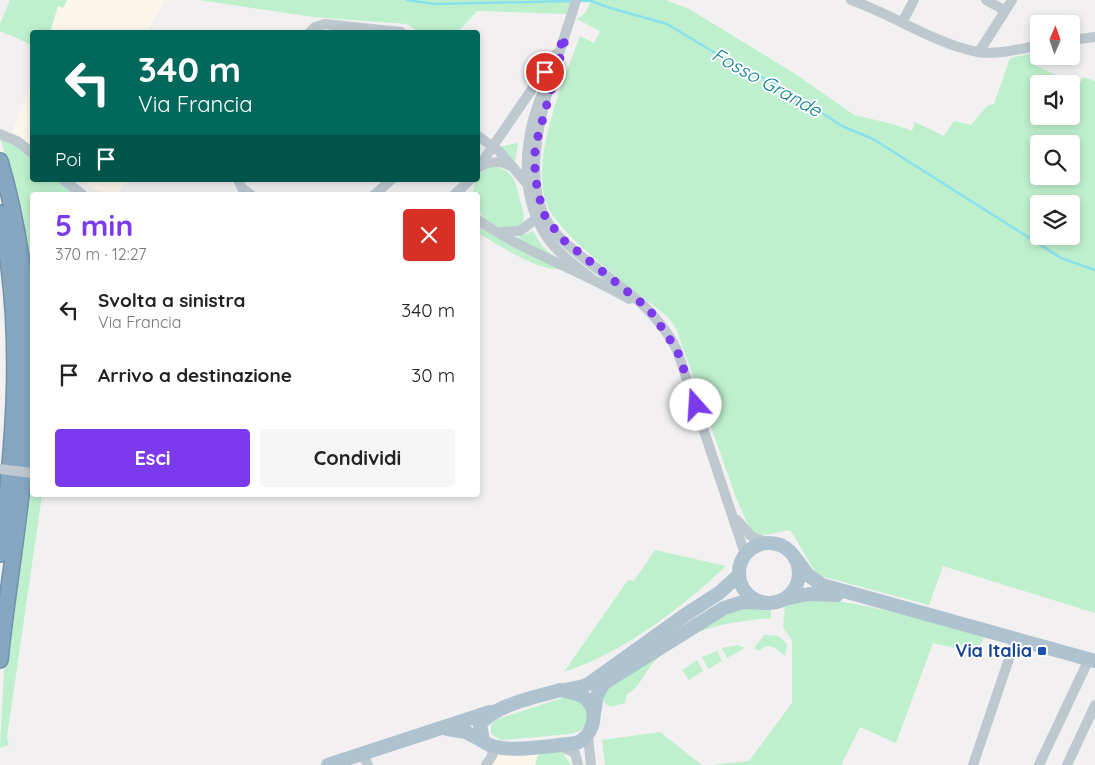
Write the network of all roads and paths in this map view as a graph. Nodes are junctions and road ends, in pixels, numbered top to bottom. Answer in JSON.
{"nodes":[{"id":1,"x":576,"y":0,"type":"edge"},
{"id":2,"x":851,"y":0,"type":"edge"},
{"id":3,"x":914,"y":0,"type":"edge"},
{"id":4,"x":986,"y":0,"type":"edge"},
{"id":5,"x":1012,"y":0,"type":"edge"},
{"id":6,"x":876,"y":4,"type":"edge"},
{"id":7,"x":1004,"y":10,"type":"junction"},
{"id":8,"x":903,"y":21,"type":"junction"},
{"id":9,"x":312,"y":30,"type":"edge"},
{"id":10,"x":382,"y":30,"type":"edge"},
{"id":11,"x":566,"y":36,"type":"junction"},
{"id":12,"x":1095,"y":37,"type":"edge"},
{"id":13,"x":1080,"y":39,"type":"edge"},
{"id":14,"x":1030,"y":47,"type":"edge"},
{"id":15,"x":979,"y":52,"type":"junction"},
{"id":16,"x":558,"y":62,"type":"junction"},
{"id":17,"x":0,"y":134,"type":"edge"},
{"id":18,"x":529,"y":135,"type":"junction"},
{"id":19,"x":480,"y":137,"type":"edge"},
{"id":20,"x":492,"y":145,"type":"junction"},
{"id":21,"x":535,"y":147,"type":"junction"},
{"id":22,"x":30,"y":151,"type":"edge"},
{"id":23,"x":0,"y":161,"type":"edge"},
{"id":24,"x":480,"y":165,"type":"edge"},
{"id":25,"x":480,"y":167,"type":"edge"},
{"id":26,"x":514,"y":168,"type":"junction"},
{"id":27,"x":67,"y":182,"type":"edge"},
{"id":28,"x":239,"y":182,"type":"edge"},
{"id":29,"x":389,"y":182,"type":"edge"},
{"id":30,"x":465,"y":182,"type":"edge"},
{"id":31,"x":528,"y":185,"type":"junction"},
{"id":32,"x":79,"y":192,"type":"edge"},
{"id":33,"x":247,"y":192,"type":"edge"},
{"id":34,"x":377,"y":192,"type":"edge"},
{"id":35,"x":457,"y":192,"type":"edge"},
{"id":36,"x":538,"y":195,"type":"junction"},
{"id":37,"x":0,"y":213,"type":"edge"},
{"id":38,"x":541,"y":216,"type":"junction"},
{"id":39,"x":480,"y":221,"type":"edge"},
{"id":40,"x":498,"y":232,"type":"junction"},
{"id":41,"x":590,"y":277,"type":"junction"},
{"id":42,"x":18,"y":301,"type":"junction"},
{"id":43,"x":655,"y":317,"type":"junction"},
{"id":44,"x":0,"y":470,"type":"edge"},
{"id":45,"x":30,"y":473,"type":"edge"},
{"id":46,"x":734,"y":516,"type":"junction"},
{"id":47,"x":767,"y":543,"type":"junction"},
{"id":48,"x":0,"y":554,"type":"edge"},
{"id":49,"x":745,"y":554,"type":"junction"},
{"id":50,"x":796,"y":559,"type":"junction"},
{"id":51,"x":738,"y":575,"type":"junction"},
{"id":52,"x":858,"y":596,"type":"junction"},
{"id":53,"x":783,"y":600,"type":"junction"},
{"id":54,"x":766,"y":603,"type":"junction"},
{"id":55,"x":1016,"y":638,"type":"junction"},
{"id":56,"x":0,"y":660,"type":"edge"},
{"id":57,"x":1092,"y":660,"type":"edge"},
{"id":58,"x":560,"y":690,"type":"junction"},
{"id":59,"x":1095,"y":705,"type":"edge"},
{"id":60,"x":500,"y":709,"type":"junction"},
{"id":61,"x":594,"y":719,"type":"junction"},
{"id":62,"x":436,"y":730,"type":"junction"},
{"id":63,"x":588,"y":736,"type":"junction"},
{"id":64,"x":488,"y":744,"type":"junction"},
{"id":65,"x":554,"y":745,"type":"junction"},
{"id":66,"x":365,"y":760,"type":"edge"},
{"id":67,"x":328,"y":765,"type":"edge"},
{"id":68,"x":486,"y":765,"type":"edge"},
{"id":69,"x":578,"y":765,"type":"edge"},
{"id":70,"x":591,"y":765,"type":"edge"},
{"id":71,"x":973,"y":765,"type":"edge"},
{"id":72,"x":1039,"y":765,"type":"edge"},
{"id":73,"x":1066,"y":765,"type":"edge"}],
"edges":[{"from":1,"to":11,"type":"street"},
{"from":2,"to":6,"type":"street"},
{"from":3,"to":8,"type":"street"},
{"from":4,"to":7,"type":"street"},
{"from":5,"to":7,"type":"street"},
{"from":6,"to":8,"type":"street"},
{"from":7,"to":15,"type":"street"},
{"from":8,"to":15,"type":"street"},
{"from":9,"to":10,"type":"street"},
{"from":11,"to":16,"type":"street"},
{"from":11,"to":20,"type":"street"},
{"from":12,"to":13,"type":"street"},
{"from":14,"to":15,"type":"street"},
{"from":16,"to":18,"type":"street"},
{"from":16,"to":21,"type":"street"},
{"from":17,"to":22,"type":"street"},
{"from":18,"to":21,"type":"street"},
{"from":18,"to":31,"type":"street"},
{"from":19,"to":20,"type":"street"},
{"from":20,"to":24,"type":"street"},
{"from":20,"to":26,"type":"street"},
{"from":21,"to":36,"type":"street"},
{"from":23,"to":42,"type":"highway"},
{"from":25,"to":26,"type":"street"},
{"from":26,"to":31,"type":"street"},
{"from":27,"to":32,"type":"street"},
{"from":28,"to":33,"type":"street"},
{"from":29,"to":34,"type":"street"},
{"from":30,"to":35,"type":"street"},
{"from":31,"to":36,"type":"street"},
{"from":31,"to":38,"type":"street"},
{"from":36,"to":38,"type":"street"},
{"from":37,"to":42,"type":"highway"},
{"from":38,"to":40,"type":"street"},
{"from":38,"to":41,"type":"street"},
{"from":38,"to":43,"type":"street"},
{"from":39,"to":40,"type":"street"},
{"from":40,"to":41,"type":"street"},
{"from":41,"to":43,"type":"street"},
{"from":42,"to":48,"type":"highway"},
{"from":42,"to":56,"type":"highway"},
{"from":43,"to":46,"type":"street"},
{"from":44,"to":45,"type":"street","bridge":true},
{"from":46,"to":47,"type":"street"},
{"from":46,"to":49,"type":"street"},
{"from":47,"to":49,"type":"main road"},
{"from":47,"to":50,"type":"main road"},
{"from":49,"to":51,"type":"main road"},
{"from":50,"to":52,"type":"main road"},
{"from":50,"to":53,"type":"main road"},
{"from":51,"to":54,"type":"main road"},
{"from":51,"to":58,"type":"main road"},
{"from":52,"to":53,"type":"main road"},
{"from":52,"to":55,"type":"main road"},
{"from":53,"to":54,"type":"main road"},
{"from":54,"to":61,"type":"main road"},
{"from":55,"to":57,"type":"main road"},
{"from":55,"to":71,"type":"street"},
{"from":57,"to":72,"type":"street"},
{"from":58,"to":60,"type":"main road"},
{"from":58,"to":61,"type":"main road"},
{"from":59,"to":73,"type":"street"},
{"from":60,"to":62,"type":"main road"},
{"from":60,"to":64,"type":"main road"},
{"from":61,"to":63,"type":"main road"},
{"from":62,"to":64,"type":"main road"},
{"from":62,"to":66,"type":"main road"},
{"from":63,"to":65,"type":"main road"},
{"from":63,"to":70,"type":"street"},
{"from":64,"to":65,"type":"main road"},
{"from":64,"to":68,"type":"street"},
{"from":65,"to":69,"type":"street"},
{"from":66,"to":67,"type":"main road"}]}
